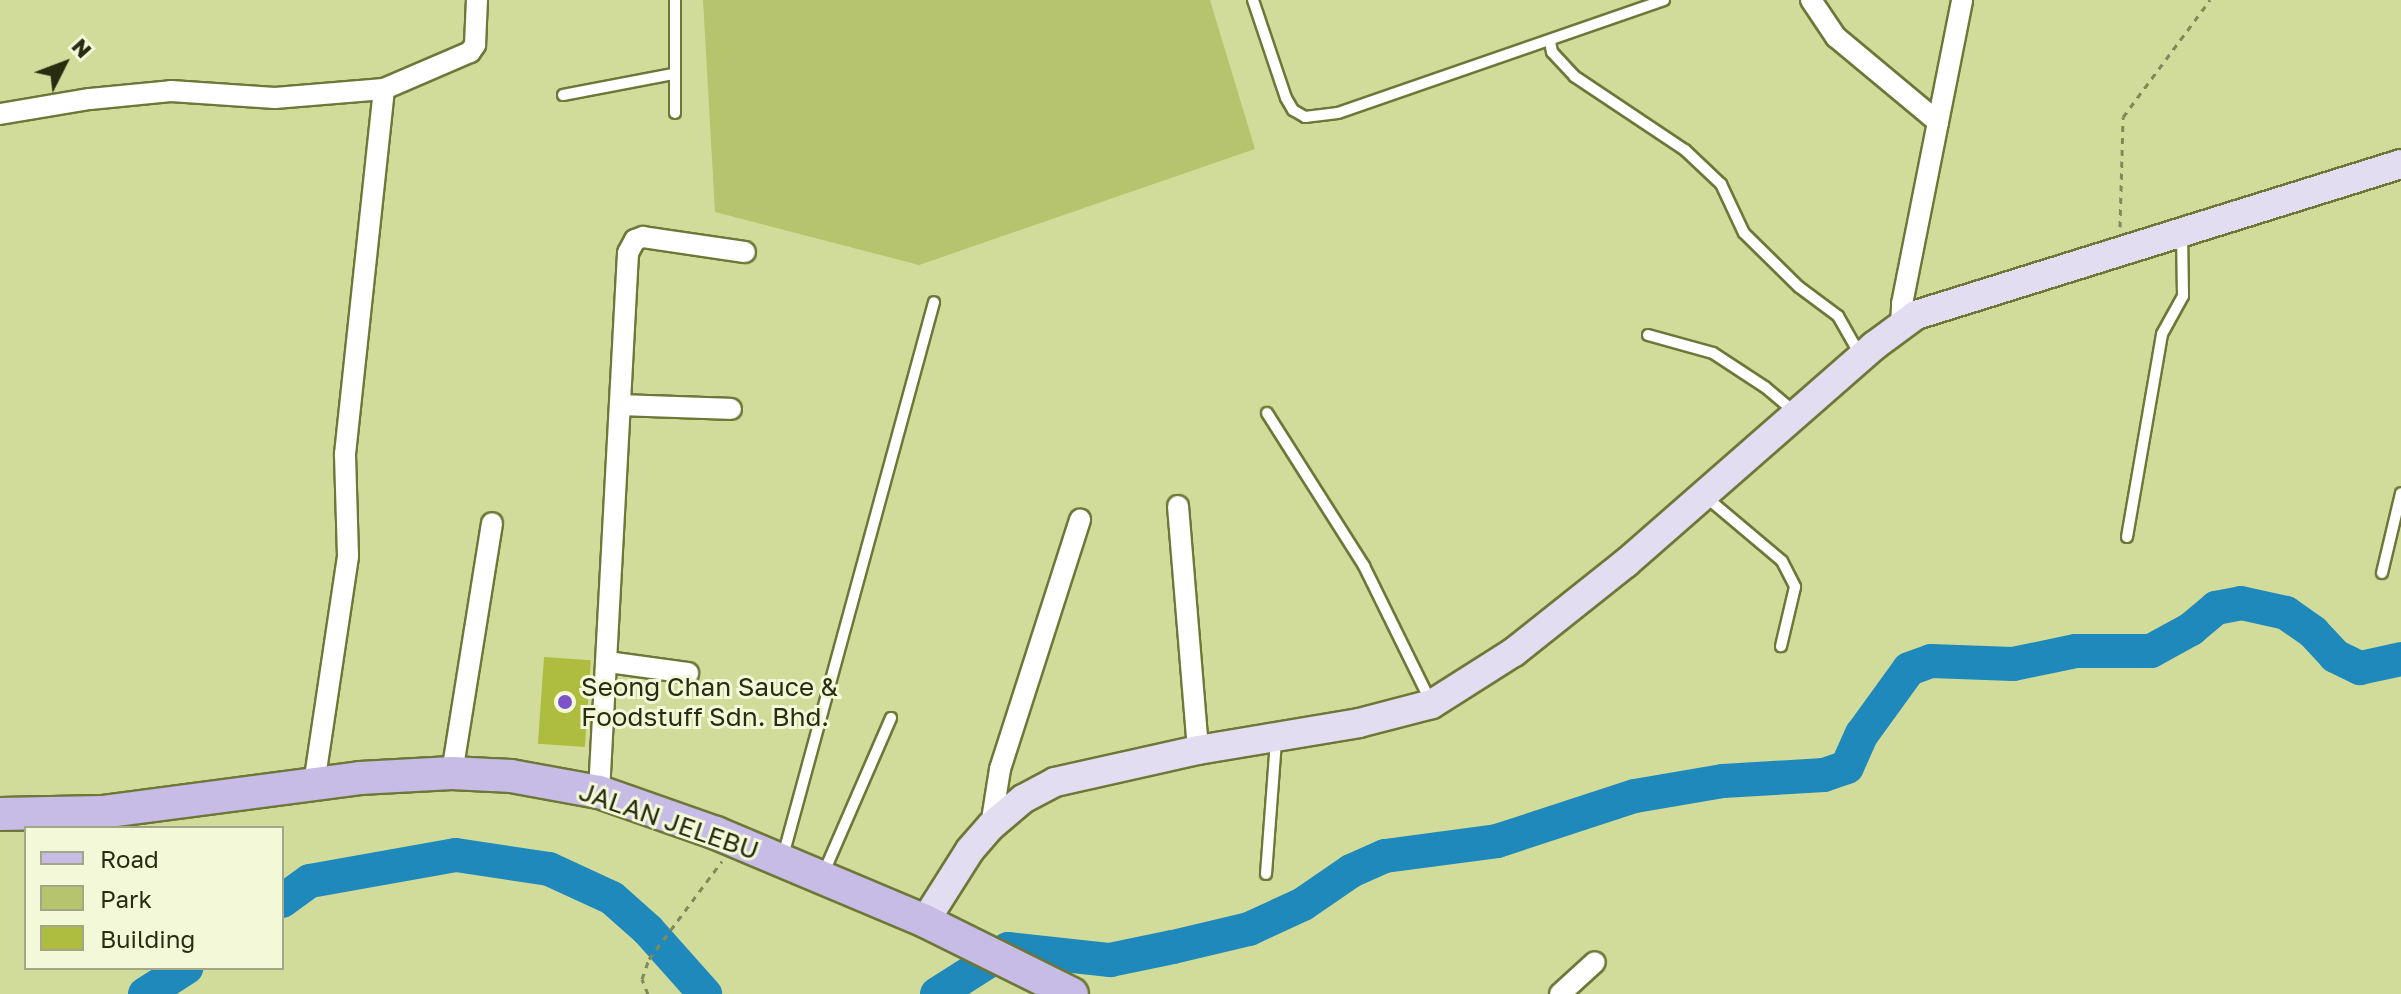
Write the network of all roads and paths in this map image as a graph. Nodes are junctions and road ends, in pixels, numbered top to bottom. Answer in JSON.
{"nodes":[{"id":1,"x":477,"y":0,"type":"edge"},
{"id":2,"x":675,"y":0,"type":"edge"},
{"id":3,"x":1253,"y":0,"type":"edge"},
{"id":4,"x":1664,"y":0,"type":"edge"},
{"id":5,"x":1811,"y":0,"type":"edge"},
{"id":6,"x":1962,"y":0,"type":"edge"},
{"id":7,"x":2210,"y":0,"type":"edge"},
{"id":8,"x":1550,"y":41,"type":"junction"},
{"id":9,"x":673,"y":74,"type":"junction"},
{"id":10,"x":384,"y":89,"type":"junction"},
{"id":11,"x":563,"y":95,"type":"dead end"},
{"id":12,"x":675,"y":113,"type":"dead end"},
{"id":13,"x":0,"y":114,"type":"edge"},
{"id":14,"x":1938,"y":122,"type":"junction"},
{"id":15,"x":2401,"y":164,"type":"edge"},
{"id":16,"x":2182,"y":231,"type":"junction"},
{"id":17,"x":2119,"y":251,"type":"junction"},
{"id":18,"x":745,"y":252,"type":"dead end"},
{"id":19,"x":934,"y":302,"type":"dead end"},
{"id":20,"x":1901,"y":326,"type":"junction"},
{"id":21,"x":1648,"y":335,"type":"dead end"},
{"id":22,"x":1861,"y":357,"type":"junction"},
{"id":23,"x":622,"y":405,"type":"junction"},
{"id":24,"x":731,"y":409,"type":"dead end"},
{"id":25,"x":1267,"y":413,"type":"dead end"},
{"id":26,"x":1797,"y":414,"type":"junction"},
{"id":27,"x":2401,"y":493,"type":"edge"},
{"id":28,"x":1704,"y":495,"type":"junction"},
{"id":29,"x":1178,"y":506,"type":"dead end"},
{"id":30,"x":1080,"y":520,"type":"dead end"},
{"id":31,"x":492,"y":523,"type":"dead end"},
{"id":32,"x":2127,"y":537,"type":"dead end"},
{"id":33,"x":2382,"y":573,"type":"dead end"},
{"id":34,"x":1781,"y":646,"type":"dead end"},
{"id":35,"x":608,"y":662,"type":"junction"},
{"id":36,"x":688,"y":673,"type":"dead end"},
{"id":37,"x":1432,"y":704,"type":"junction"},
{"id":38,"x":891,"y":718,"type":"dead end"},
{"id":39,"x":1276,"y":740,"type":"junction"},
{"id":40,"x":1198,"y":750,"type":"junction"},
{"id":41,"x":452,"y":773,"type":"junction"},
{"id":42,"x":314,"y":784,"type":"junction"},
{"id":43,"x":599,"y":792,"type":"junction"},
{"id":44,"x":0,"y":814,"type":"edge"},
{"id":45,"x":991,"y":826,"type":"junction"},
{"id":46,"x":737,"y":842,"type":"junction"},
{"id":47,"x":782,"y":861,"type":"junction"},
{"id":48,"x":1266,"y":874,"type":"dead end"},
{"id":49,"x":822,"y":878,"type":"junction"},
{"id":50,"x":925,"y":921,"type":"junction"},
{"id":51,"x":1595,"y":962,"type":"dead end"},
{"id":52,"x":648,"y":994,"type":"edge"},
{"id":53,"x":1072,"y":994,"type":"edge"},
{"id":54,"x":1560,"y":994,"type":"edge"}],
"edges":[{"from":1,"to":10,"type":"street"},
{"from":2,"to":9,"type":"lane"},
{"from":3,"to":8,"type":"lane"},
{"from":4,"to":8,"type":"lane"},
{"from":5,"to":14,"type":"street"},
{"from":6,"to":14,"type":"street"},
{"from":7,"to":17,"type":"path"},
{"from":8,"to":22,"type":"lane"},
{"from":9,"to":11,"type":"lane"},
{"from":9,"to":12,"type":"lane"},
{"from":10,"to":13,"type":"street"},
{"from":10,"to":42,"type":"street"},
{"from":14,"to":20,"type":"street"},
{"from":15,"to":16,"type":"street"},
{"from":16,"to":17,"type":"street"},
{"from":16,"to":32,"type":"lane"},
{"from":17,"to":20,"type":"street"},
{"from":18,"to":23,"type":"street"},
{"from":19,"to":47,"type":"lane"},
{"from":20,"to":22,"type":"street"},
{"from":21,"to":26,"type":"lane"},
{"from":22,"to":26,"type":"street"},
{"from":23,"to":24,"type":"street"},
{"from":23,"to":35,"type":"street"},
{"from":25,"to":37,"type":"lane"},
{"from":26,"to":28,"type":"street"},
{"from":27,"to":33,"type":"lane"},
{"from":28,"to":34,"type":"lane"},
{"from":28,"to":37,"type":"street"},
{"from":29,"to":40,"type":"street"},
{"from":30,"to":45,"type":"street"},
{"from":31,"to":41,"type":"street"},
{"from":35,"to":36,"type":"street"},
{"from":35,"to":43,"type":"street"},
{"from":37,"to":39,"type":"street"},
{"from":38,"to":49,"type":"lane"},
{"from":39,"to":40,"type":"street"},
{"from":39,"to":48,"type":"lane"},
{"from":40,"to":45,"type":"street"},
{"from":41,"to":42,"type":"main road","name":"JALAN JELEBU"},
{"from":41,"to":43,"type":"main road","name":"JALAN JELEBU"},
{"from":42,"to":44,"type":"main road","name":"JALAN JELEBU"},
{"from":43,"to":46,"type":"main road","name":"JALAN JELEBU"},
{"from":45,"to":50,"type":"street"},
{"from":46,"to":47,"type":"main road","name":"JALAN JELEBU"},
{"from":46,"to":52,"type":"path"},
{"from":47,"to":49,"type":"main road","name":"JALAN JELEBU"},
{"from":49,"to":50,"type":"main road","name":"JALAN JELEBU"},
{"from":50,"to":53,"type":"main road","name":"JALAN JELEBU"},
{"from":51,"to":54,"type":"street"}]}
